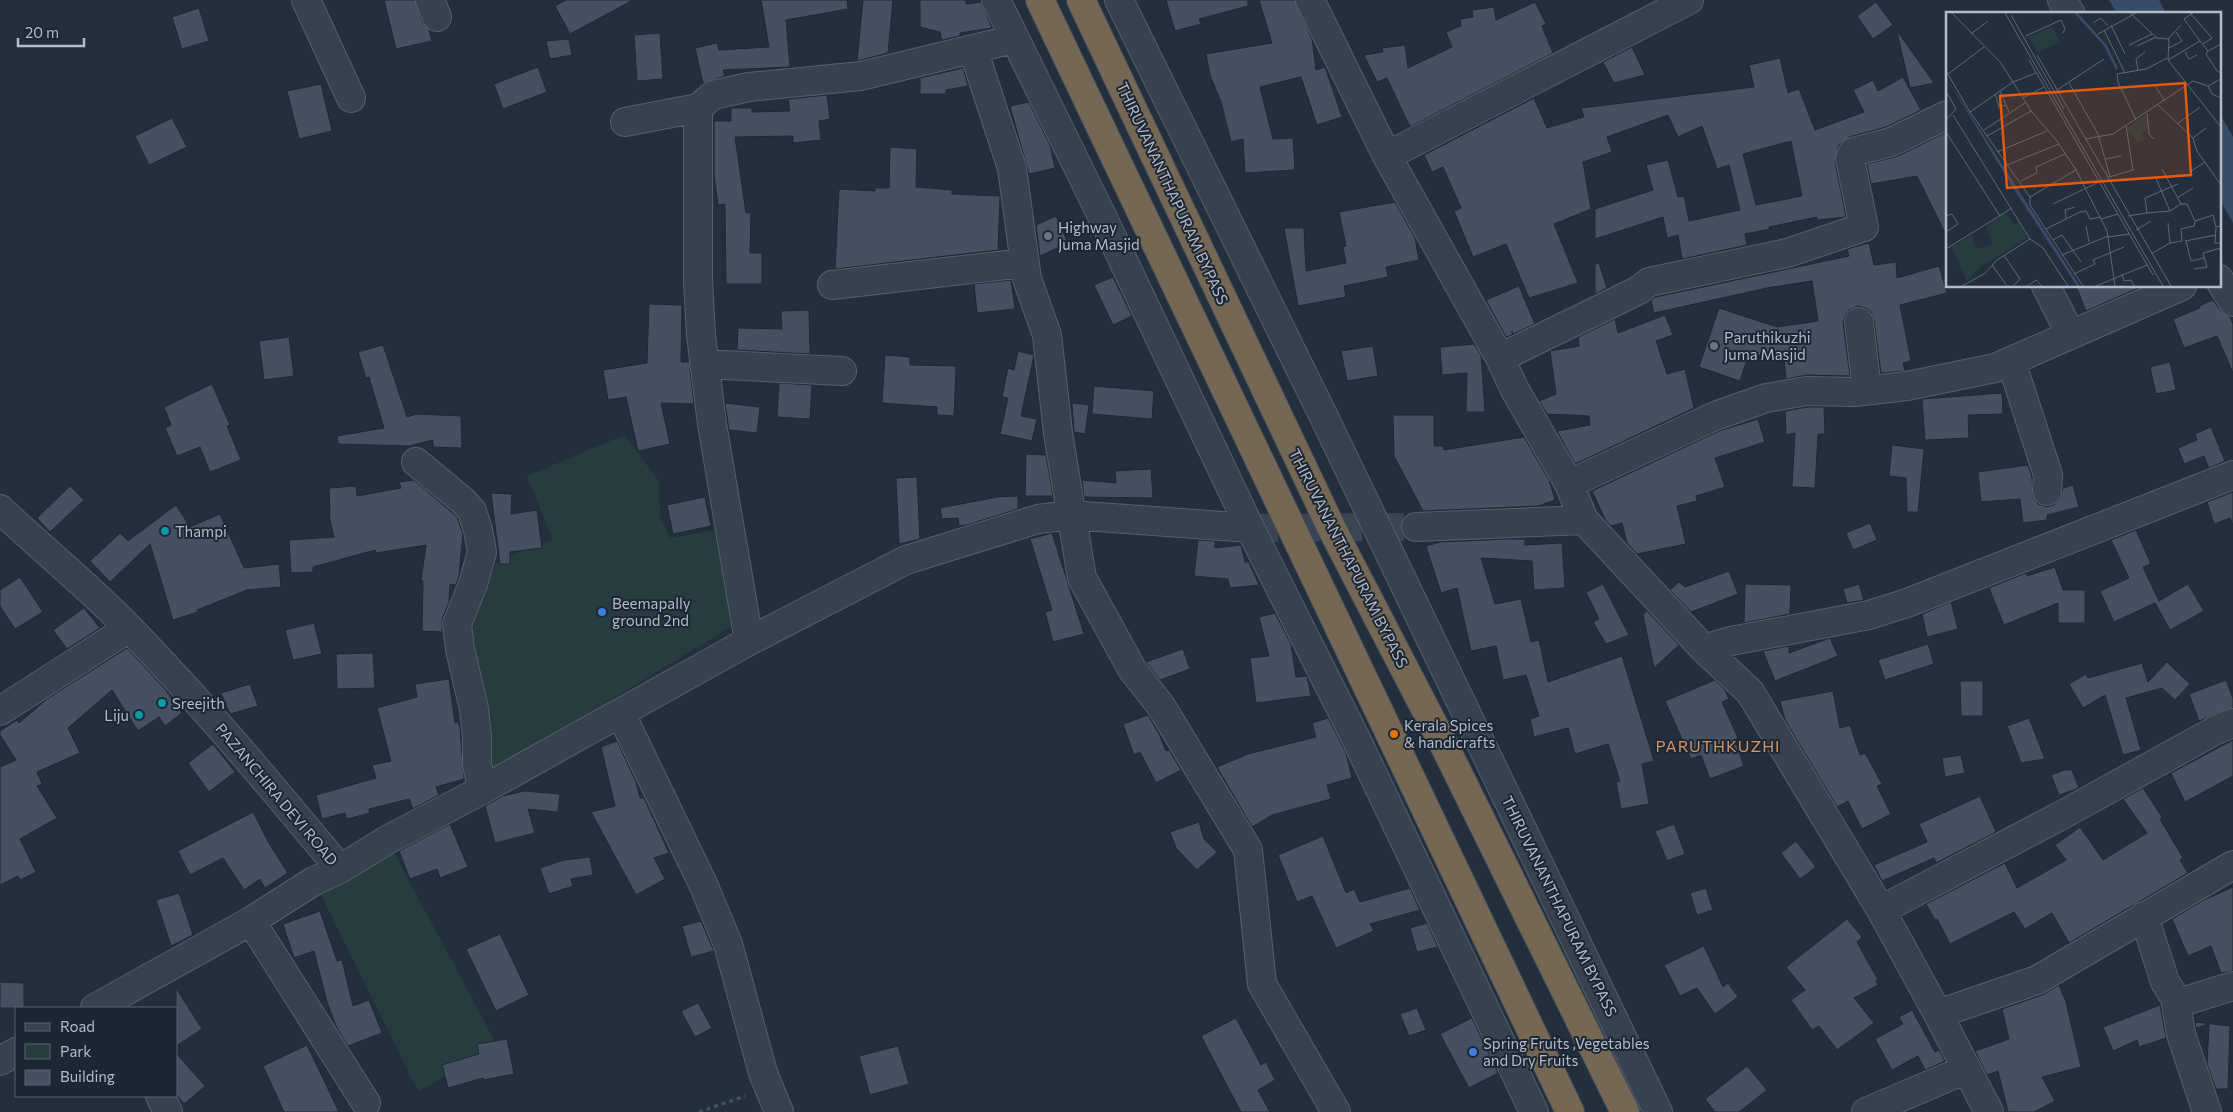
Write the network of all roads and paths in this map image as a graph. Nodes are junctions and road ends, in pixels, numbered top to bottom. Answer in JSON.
{"nodes":[{"id":1,"x":306,"y":0,"type":"edge"},
{"id":2,"x":996,"y":0,"type":"edge"},
{"id":3,"x":1040,"y":0,"type":"edge"},
{"id":4,"x":1081,"y":0,"type":"edge"},
{"id":5,"x":1119,"y":0,"type":"edge"},
{"id":6,"x":1310,"y":0,"type":"edge"},
{"id":7,"x":1689,"y":0,"type":"edge"},
{"id":8,"x":2062,"y":0,"type":"edge"},
{"id":9,"x":2070,"y":12,"type":"edge"},
{"id":10,"x":1014,"y":39,"type":"junction"},
{"id":11,"x":973,"y":49,"type":"junction"},
{"id":12,"x":352,"y":98,"type":"dead end"},
{"id":13,"x":698,"y":108,"type":"junction"},
{"id":14,"x":1946,"y":115,"type":"edge"},
{"id":15,"x":625,"y":122,"type":"dead end"},
{"id":16,"x":1387,"y":156,"type":"junction"},
{"id":17,"x":1024,"y":263,"type":"junction"},
{"id":18,"x":2220,"y":281,"type":"edge"},
{"id":19,"x":832,"y":285,"type":"dead end"},
{"id":20,"x":2047,"y":288,"type":"edge"},
{"id":21,"x":2177,"y":288,"type":"edge"},
{"id":22,"x":2233,"y":302,"type":"edge"},
{"id":23,"x":1859,"y":322,"type":"dead end"},
{"id":24,"x":2071,"y":335,"type":"junction"},
{"id":25,"x":1500,"y":358,"type":"junction"},
{"id":26,"x":2011,"y":361,"type":"junction"},
{"id":27,"x":704,"y":364,"type":"junction"},
{"id":28,"x":842,"y":371,"type":"dead end"},
{"id":29,"x":1867,"y":390,"type":"junction"},
{"id":30,"x":416,"y":462,"type":"dead end"},
{"id":31,"x":2233,"y":475,"type":"edge"},
{"id":32,"x":1569,"y":484,"type":"junction"},
{"id":33,"x":2047,"y":491,"type":"dead end"},
{"id":34,"x":0,"y":509,"type":"edge"},
{"id":35,"x":1071,"y":515,"type":"junction"},
{"id":36,"x":1584,"y":520,"type":"junction"},
{"id":37,"x":1416,"y":527,"type":"tunnel mouth"},
{"id":38,"x":1250,"y":528,"type":"junction"},
{"id":39,"x":129,"y":628,"type":"junction"},
{"id":40,"x":749,"y":642,"type":"junction"},
{"id":41,"x":1704,"y":649,"type":"junction"},
{"id":42,"x":0,"y":712,"type":"edge"},
{"id":43,"x":621,"y":714,"type":"junction"},
{"id":44,"x":2233,"y":723,"type":"edge"},
{"id":45,"x":482,"y":790,"type":"junction"},
{"id":46,"x":2232,"y":867,"type":"edge"},
{"id":47,"x":340,"y":869,"type":"junction"},
{"id":48,"x":1881,"y":910,"type":"junction"},
{"id":49,"x":2144,"y":916,"type":"junction"},
{"id":50,"x":251,"y":921,"type":"junction"},
{"id":51,"x":2233,"y":986,"type":"edge"},
{"id":52,"x":2175,"y":998,"type":"junction"},
{"id":53,"x":109,"y":1005,"type":"edge"},
{"id":54,"x":1938,"y":1014,"type":"junction"},
{"id":55,"x":15,"y":1053,"type":"edge"},
{"id":56,"x":0,"y":1061,"type":"edge"},
{"id":57,"x":1967,"y":1069,"type":"junction"},
{"id":58,"x":160,"y":1097,"type":"edge"},
{"id":59,"x":774,"y":1100,"type":"edge"},
{"id":60,"x":366,"y":1103,"type":"dead end"},
{"id":61,"x":168,"y":1112,"type":"edge"},
{"id":62,"x":698,"y":1112,"type":"edge"},
{"id":63,"x":1336,"y":1112,"type":"edge"},
{"id":64,"x":1534,"y":1112,"type":"edge"},
{"id":65,"x":1570,"y":1112,"type":"edge"},
{"id":66,"x":1625,"y":1112,"type":"edge"},
{"id":67,"x":1658,"y":1112,"type":"edge"},
{"id":68,"x":1866,"y":1112,"type":"edge"},
{"id":69,"x":1989,"y":1112,"type":"edge"},
{"id":70,"x":2207,"y":1112,"type":"edge"}],
"edges":[{"from":1,"to":12,"type":"street"},
{"from":2,"to":10,"type":"street"},
{"from":3,"to":65,"type":"highway"},
{"from":4,"to":66,"type":"highway","name":"THIRUVANANTHAPURAM BYPASS"},
{"from":5,"to":67,"type":"street","name":"THIRUVANANTHAPURAM BYPASS"},
{"from":6,"to":16,"type":"street"},
{"from":7,"to":16,"type":"street"},
{"from":8,"to":9,"type":"street"},
{"from":10,"to":11,"type":"street"},
{"from":10,"to":38,"type":"street"},
{"from":11,"to":13,"type":"street"},
{"from":11,"to":17,"type":"street"},
{"from":13,"to":15,"type":"street"},
{"from":13,"to":27,"type":"street"},
{"from":14,"to":25,"type":"street"},
{"from":16,"to":25,"type":"street"},
{"from":17,"to":19,"type":"street"},
{"from":17,"to":35,"type":"street"},
{"from":18,"to":22,"type":"street"},
{"from":20,"to":24,"type":"street"},
{"from":21,"to":24,"type":"street"},
{"from":23,"to":29,"type":"street"},
{"from":24,"to":26,"type":"street"},
{"from":25,"to":32,"type":"street"},
{"from":26,"to":29,"type":"street"},
{"from":26,"to":33,"type":"street"},
{"from":27,"to":28,"type":"street"},
{"from":27,"to":40,"type":"street"},
{"from":29,"to":32,"type":"street"},
{"from":30,"to":45,"type":"street"},
{"from":31,"to":41,"type":"street"},
{"from":32,"to":36,"type":"street"},
{"from":34,"to":39,"type":"street","name":"PAZANCHIRA DEVI ROAD"},
{"from":35,"to":38,"type":"street"},
{"from":35,"to":40,"type":"street"},
{"from":35,"to":63,"type":"street"},
{"from":36,"to":37,"type":"street"},
{"from":36,"to":41,"type":"street"},
{"from":38,"to":64,"type":"street"},
{"from":39,"to":42,"type":"street"},
{"from":39,"to":47,"type":"street","name":"PAZANCHIRA DEVI ROAD"},
{"from":40,"to":43,"type":"street"},
{"from":41,"to":48,"type":"street"},
{"from":43,"to":45,"type":"street"},
{"from":43,"to":59,"type":"street"},
{"from":44,"to":48,"type":"street"},
{"from":45,"to":47,"type":"street"},
{"from":46,"to":49,"type":"street"},
{"from":47,"to":50,"type":"street"},
{"from":48,"to":54,"type":"street"},
{"from":49,"to":52,"type":"street"},
{"from":49,"to":54,"type":"street"},
{"from":50,"to":53,"type":"street"},
{"from":50,"to":60,"type":"street"},
{"from":51,"to":52,"type":"street"},
{"from":52,"to":70,"type":"street"},
{"from":54,"to":57,"type":"street"},
{"from":55,"to":56,"type":"street"},
{"from":57,"to":68,"type":"street"},
{"from":57,"to":69,"type":"street"},
{"from":58,"to":61,"type":"street"},
{"from":59,"to":62,"type":"path"}]}
